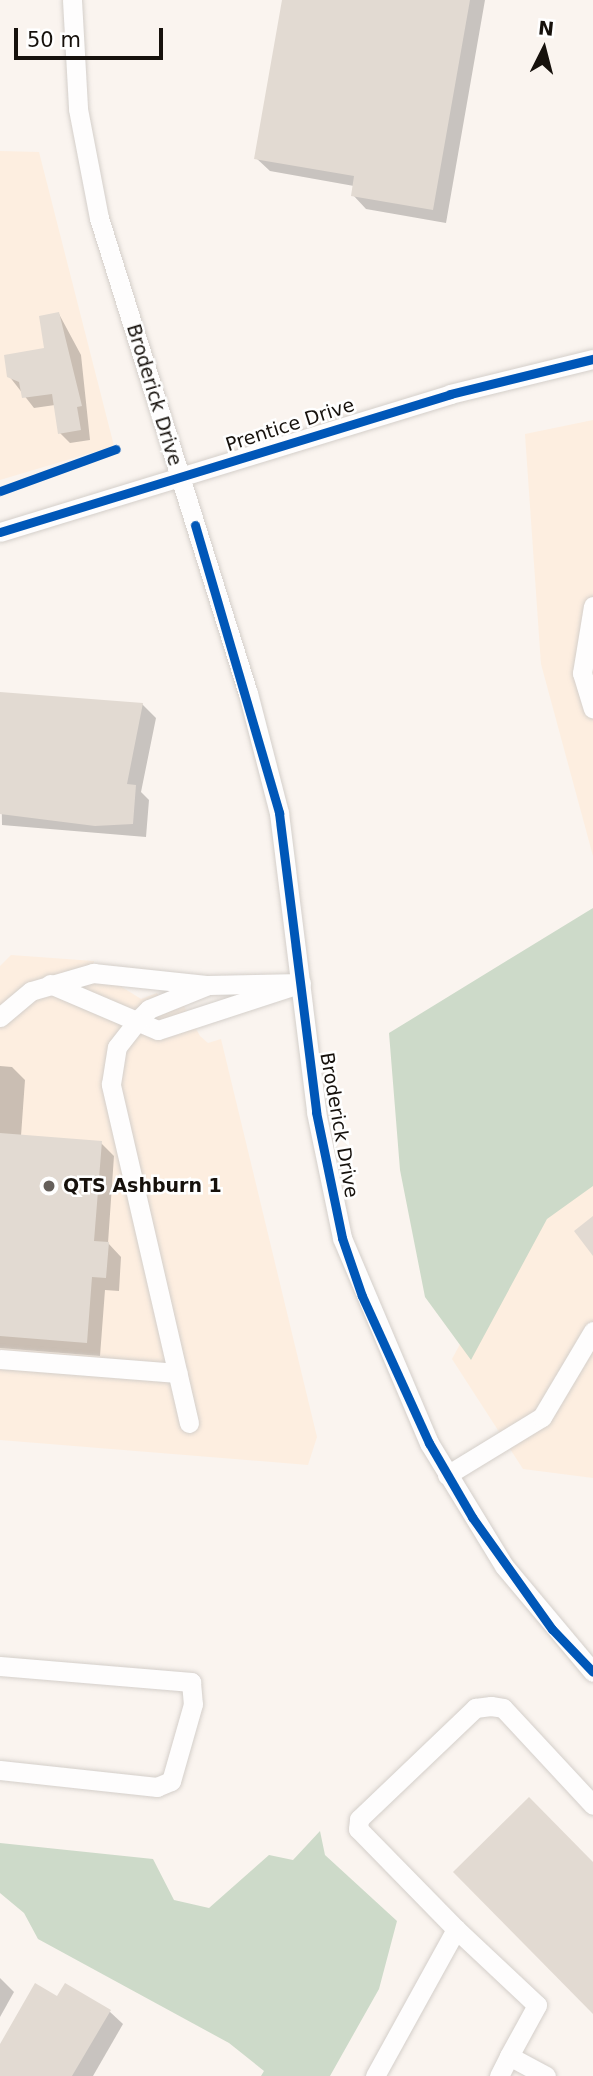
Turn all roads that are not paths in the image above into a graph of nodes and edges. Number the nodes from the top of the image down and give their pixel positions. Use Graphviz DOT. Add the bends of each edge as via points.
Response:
graph roads {
  1 [pos="72,0"];
  2 [pos="593,359"];
  3 [pos="180,479"];
  4 [pos="0,532"];
  5 [pos="593,606"];
  6 [pos="593,708"];
  7 [pos="301,983"];
  8 [pos="50,984"];
  9 [pos="208,985"];
  10 [pos="0,1017"];
  11 [pos="137,1021"];
  12 [pos="593,1332"];
  13 [pos="0,1359"];
  14 [pos="177,1373"];
  15 [pos="189,1423"];
  16 [pos="447,1475"];
  17 [pos="0,1667"];
  18 [pos="593,1671"];
  19 [pos="0,1770"];
  20 [pos="593,1805"];
  21 [pos="456,1929"];
  22 [pos="509,2056"];
  23 [pos="374,2076"];
  24 [pos="499,2076"];
  25 [pos="546,2076"];
  1 -- 3 [label="street, Broderick Drive" via="84,156"];
  2 -- 3 [label="street, Prentice Drive" via="450,394"];
  3 -- 4 [label="street, Prentice Drive"];
  3 -- 7 [label="street, Broderick Drive" via="279,813"];
  5 -- 6 [label="street" via="582,673"];
  7 -- 9 [label="street"];
  7 -- 11 [label="street" via="176,1029"];
  7 -- 16 [label="street, Broderick Drive" via="316,1112 342,1238 398,1379"];
  8 -- 9 [label="street" via="93,973"];
  8 -- 10 [label="street"];
  8 -- 11 [label="street"];
  9 -- 11 [label="street" via="149,1009"];
  11 -- 14 [label="street" via="117,1047 111,1084"];
  12 -- 16 [label="street" via="542,1417"];
  13 -- 14 [label="street"];
  14 -- 15 [label="street"];
  16 -- 18 [label="street, Broderick Drive" via="504,1566"];
  17 -- 19 [label="street" via="191,1682 193,1704 171,1782 157,1787"];
  20 -- 21 [label="street" via="503,1708 475,1708 359,1819 358,1829"];
  21 -- 22 [label="street" via="537,2005"];
  21 -- 23 [label="street"];
  22 -- 24 [label="street"];
  22 -- 25 [label="street"];
}
